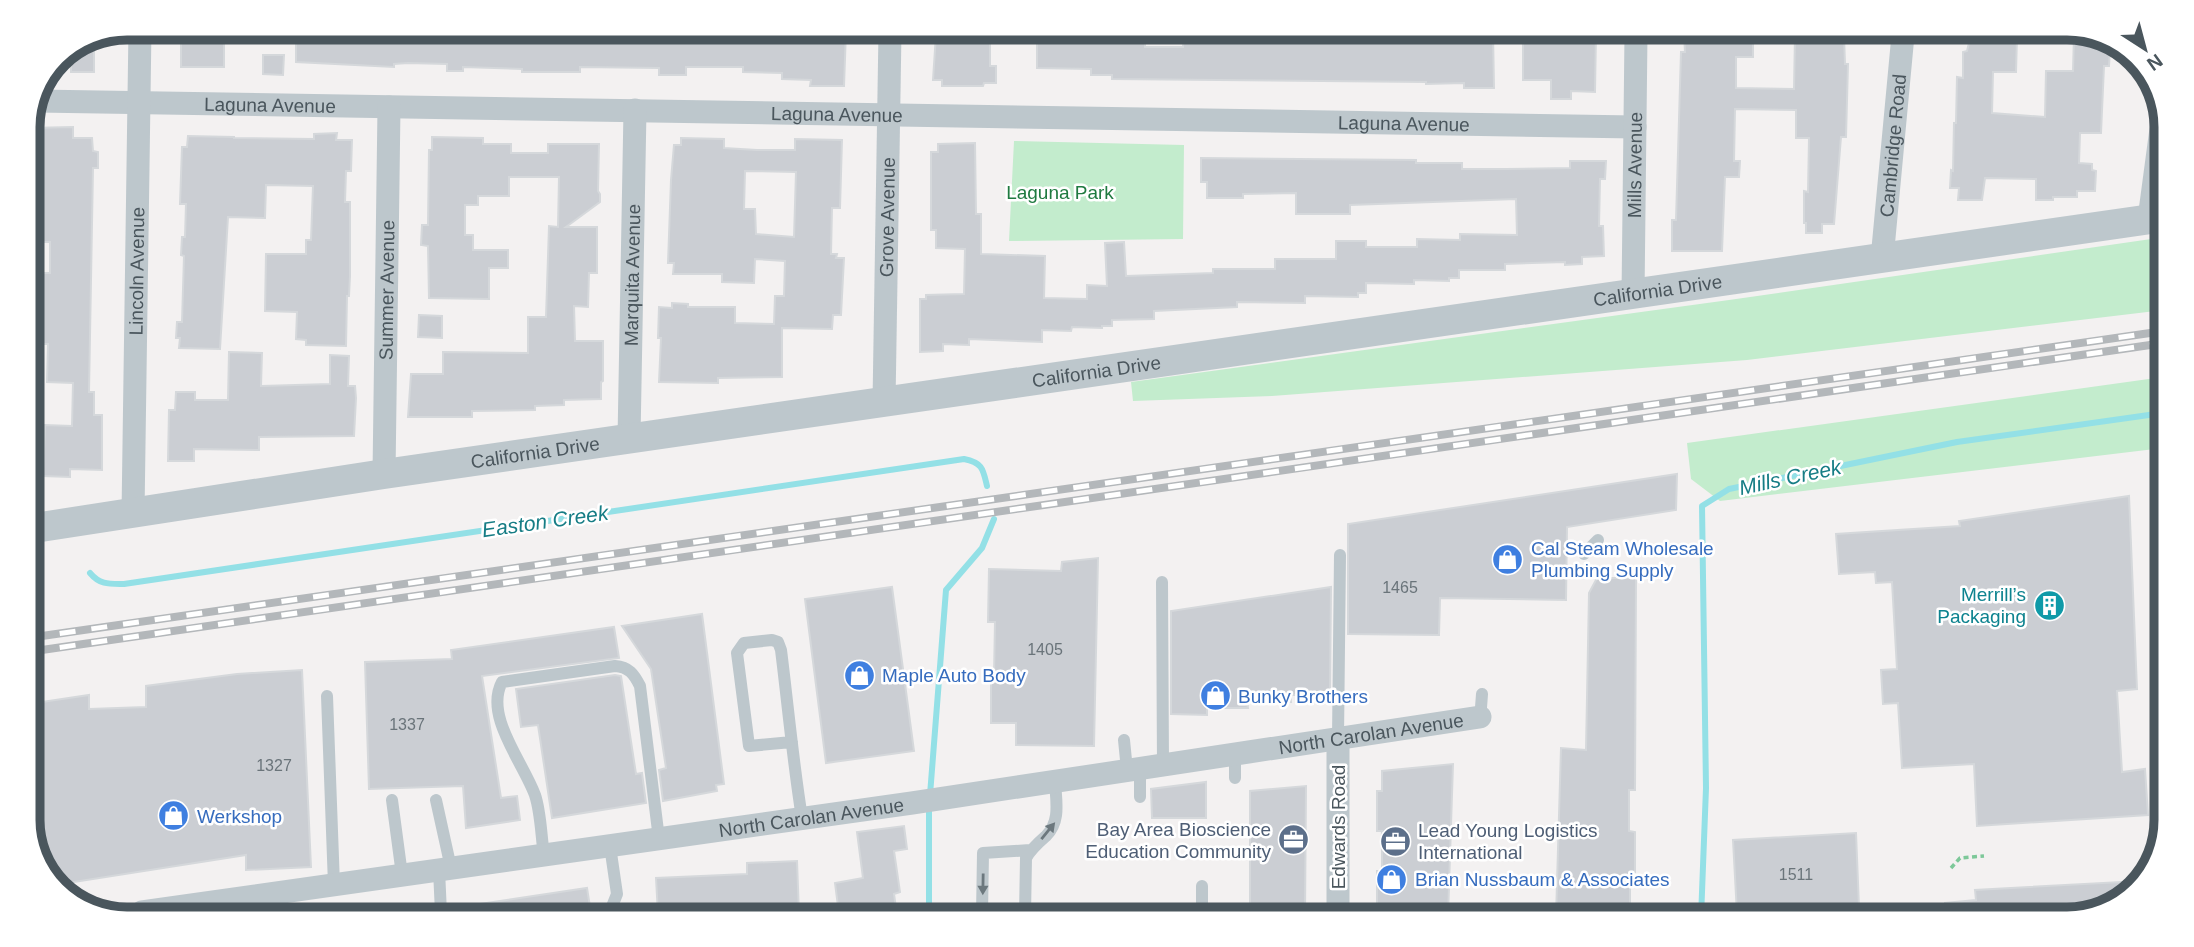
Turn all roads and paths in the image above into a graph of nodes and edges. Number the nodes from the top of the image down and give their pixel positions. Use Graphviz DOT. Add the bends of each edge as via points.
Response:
graph roads {
  1 [pos="140,40"];
  2 [pos="890,40"];
  3 [pos="1636,40"];
  4 [pos="1903,40"];
  5 [pos="44,101"];
  6 [pos="139,103"];
  7 [pos="389,107"];
  8 [pos="635,110"];
  9 [pos="889,115"];
  10 [pos="1635,127"];
  11 [pos="2154,218"];
  12 [pos="1882,258"];
  13 [pos="1633,296"];
  14 [pos="884,402"];
  15 [pos="629,439"];
  16 [pos="384,474"];
  17 [pos="133,514"];
  18 [pos="40,527"];
  19 [pos="1598,540"];
  20 [pos="1584,554"];
  21 [pos="1340,555"];
  22 [pos="1162,582"];
  23 [pos="327,696"];
  24 [pos="1480,713"];
  25 [pos="1339,738"];
  26 [pos="1124,740"];
  27 [pos="792,742"];
  28 [pos="1235,754"];
  29 [pos="1143,767"];
  30 [pos="1235,778"];
  31 [pos="1055,781"];
  32 [pos="1140,797"];
  33 [pos="392,800"];
  34 [pos="436,800"];
  35 [pos="802,818"];
  36 [pos="659,839"];
  37 [pos="610,846"];
  38 [pos="1030,850"];
  39 [pos="544,855"];
  40 [pos="1984,856"];
  41 [pos="1951,868"];
  42 [pos="445,869"];
  43 [pos="402,875"];
  44 [pos="334,885"];
  45 [pos="1202,886"];
  46 [pos="178,907"];
  47 [pos="442,907"];
  48 [pos="612,907"];
  49 [pos="982,907"];
  50 [pos="1025,907"];
  51 [pos="1202,907"];
  52 [pos="1338,907"];
  1 -- 6 [label="street, Lincoln Avenue"];
  2 -- 9 [label="street, Grove Avenue"];
  3 -- 10 [label="street, Mills Avenue"];
  4 -- 12 [label="street, Cambridge Road"];
  5 -- 6 [label="street, Laguna Avenue"];
  6 -- 7 [label="street, Laguna Avenue"];
  6 -- 17 [label="street, Lincoln Avenue"];
  7 -- 8 [label="street, Laguna Avenue"];
  7 -- 16 [label="street, Summer Avenue"];
  8 -- 9 [label="street, Laguna Avenue"];
  8 -- 15 [label="street, Marquita Avenue"];
  9 -- 10 [label="street, Laguna Avenue"];
  9 -- 14 [label="street, Grove Avenue"];
  10 -- 13 [label="street, Mills Avenue"];
  11 -- 12 [label="street, California Drive"];
  12 -- 13 [label="street, California Drive"];
  13 -- 14 [label="street, California Drive"];
  14 -- 15 [label="street, California Drive"];
  15 -- 16 [label="street, California Drive"];
  16 -- 17 [label="street, California Drive"];
  17 -- 18 [label="street, California Drive"];
  19 -- 20 [label="lane"];
  21 -- 25 [label="lane"];
  22 -- 29 [label="lane"];
  23 -- 44 [label="lane"];
  24 -- 25 [label="street, North Carolan Avenue"];
  25 -- 28 [label="street, North Carolan Avenue"];
  25 -- 52 [label="street, Edwards Road"];
  26 -- 29 [label="lane"];
  27 -- 27 [label="lane" via="778,642 744,643 737,653 749,746"];
  27 -- 35 [label="lane"];
  28 -- 29 [label="street, North Carolan Avenue"];
  28 -- 30 [label="lane"];
  29 -- 31 [label="street, North Carolan Avenue"];
  29 -- 32 [label="lane"];
  31 -- 35 [label="street, North Carolan Avenue"];
  38 -- 31 [label="lane, one-way" via="1057,821"];
  33 -- 43 [label="lane"];
  34 -- 42 [label="lane"];
  35 -- 36 [label="street, North Carolan Avenue"];
  36 -- 37 [label="street, North Carolan Avenue"];
  36 -- 39 [label="lane" via="640,686 634,674 615,667 502,682 497,692 502,727 536,797"];
  37 -- 39 [label="street, North Carolan Avenue"];
  37 -- 48 [label="lane" via="617,894"];
  38 -- 49 [label="lane, one-way" via="983,853"];
  38 -- 50 [label="lane"];
  39 -- 42 [label="street, North Carolan Avenue"];
  40 -- 41 [label="path" via="1960,858"];
  42 -- 43 [label="street, North Carolan Avenue"];
  42 -- 47 [label="lane"];
  43 -- 44 [label="street, North Carolan Avenue"];
  44 -- 46 [label="street, North Carolan Avenue"];
  45 -- 51 [label="lane"];
}
